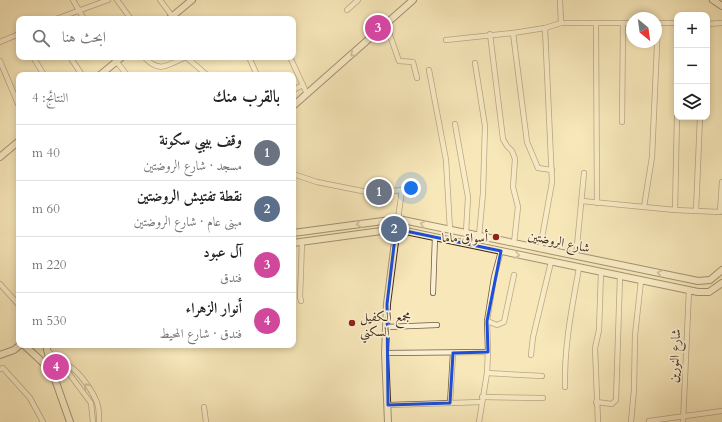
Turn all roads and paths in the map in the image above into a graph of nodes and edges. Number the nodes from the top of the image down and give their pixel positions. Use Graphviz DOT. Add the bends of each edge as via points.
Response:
graph roads {
  1 [pos="73,0"];
  2 [pos="108,0"];
  3 [pos="117,0"];
  4 [pos="160,0"];
  5 [pos="192,0"];
  6 [pos="358,0"];
  7 [pos="413,0"];
  8 [pos="560,0"];
  9 [pos="712,0"];
  10 [pos="722,6"];
  11 [pos="78,10"];
  12 [pos="347,10"];
  13 [pos="63,16"];
  14 [pos="82,16"];
  15 [pos="129,16"];
  16 [pos="170,16"];
  17 [pos="173,16"];
  18 [pos="561,23"];
  19 [pos="596,23"];
  20 [pos="623,23"];
  21 [pos="662,23"];
  22 [pos="674,23"];
  23 [pos="386,24"];
  24 [pos="710,24"];
  25 [pos="722,24"];
  26 [pos="545,28"];
  27 [pos="513,33"];
  28 [pos="490,34"];
  29 [pos="16,35"];
  30 [pos="446,40"];
  31 [pos="0,42"];
  32 [pos="656,48"];
  33 [pos="35,60"];
  34 [pos="72,60"];
  35 [pos="113,60"];
  36 [pos="115,60"];
  37 [pos="147,60"];
  38 [pos="179,60"];
  39 [pos="190,60"];
  40 [pos="250,60"];
  41 [pos="291,60"];
  42 [pos="0,61"];
  43 [pos="475,63"];
  44 [pos="429,70"];
  45 [pos="42,72"];
  46 [pos="80,72"];
  47 [pos="103,72"];
  48 [pos="124,72"];
  49 [pos="204,72"];
  50 [pos="256,72"];
  51 [pos="417,78"];
  52 [pos="303,85"];
  53 [pos="296,88"];
  54 [pos="308,94"];
  55 [pos="16,99"];
  56 [pos="296,104"];
  57 [pos="677,120"];
  58 [pos="700,120"];
  59 [pos="622,122"];
  60 [pos="455,124"];
  61 [pos="16,144"];
  62 [pos="0,157"];
  63 [pos="552,170"];
  64 [pos="584,174"];
  65 [pos="296,175"];
  66 [pos="722,182"];
  67 [pos="582,201"];
  68 [pos="598,203"];
  69 [pos="644,207"];
  70 [pos="675,210"];
  71 [pos="696,211"];
  72 [pos="398,219"];
  73 [pos="396,229"];
  74 [pos="450,230"];
  75 [pos="296,233"];
  76 [pos="466,233"];
  77 [pos="479,236"];
  78 [pos="435,237"];
  79 [pos="302,242"];
  80 [pos="296,243"];
  81 [pos="514,243"];
  82 [pos="540,249"];
  83 [pos="501,251"];
  84 [pos="576,256"];
  85 [pos="551,262"];
  86 [pos="579,268"];
  87 [pos="722,270"];
  88 [pos="601,272"];
  89 [pos="514,275"];
  90 [pos="620,276"];
  91 [pos="641,281"];
  92 [pos="0,284"];
  93 [pos="722,284"];
  94 [pos="688,290"];
  95 [pos="433,293"];
  96 [pos="301,301"];
  97 [pos="16,302"];
  98 [pos="487,321"];
  99 [pos="437,325"];
  100 [pos="386,327"];
  101 [pos="16,348"];
  102 [pos="27,348"];
  103 [pos="47,348"];
  104 [pos="488,352"];
  105 [pos="385,353"];
  106 [pos="453,353"];
  107 [pos="0,355"];
  108 [pos="531,355"];
  109 [pos="62,364"];
  110 [pos="0,370"];
  111 [pos="52,371"];
  112 [pos="487,373"];
  113 [pos="542,376"];
  114 [pos="565,387"];
  115 [pos="543,398"];
  116 [pos="482,400"];
  117 [pos="596,402"];
  118 [pos="450,403"];
  119 [pos="388,405"];
  120 [pos="204,407"];
  121 [pos="722,411"];
  122 [pos="683,419"];
  123 [pos="649,421"];
  124 [pos="43,422"];
  125 [pos="70,422"];
  126 [pos="93,422"];
  127 [pos="99,422"];
  128 [pos="206,422"];
  129 [pos="388,422"];
  130 [pos="479,422"];
  131 [pos="598,422"];
  132 [pos="631,422"];
  1 -- 11 [label="street"];
  2 -- 11 [label="street"];
  3 -- 15 [label="street"];
  4 -- 16 [label="street"];
  5 -- 17 [label="main road"];
  6 -- 12 [label="street"];
  7 -- 23 [label="main road"];
  8 -- 18 [label="street"];
  9 -- 10 [label="main road"];
  11 -- 13 [label="street"];
  11 -- 14 [label="street"];
  18 -- 19 [label="street"];
  18 -- 26 [label="street"];
  19 -- 20 [label="street"];
  19 -- 68 [label="street"];
  20 -- 59 [label="street"];
  21 -- 22 [label="street"];
  23 -- 51 [label="street" via="399,61 413,62"];
  23 -- 54 [label="main road, one-way"];
  24 -- 25 [label="street"];
  26 -- 27 [label="street"];
  26 -- 63 [label="street"];
  27 -- 28 [label="street"];
  27 -- 63 [label="street" via="527,142 538,168"];
  28 -- 30 [label="street"];
  28 -- 81 [label="street" via="503,139 515,159 513,187 518,207"];
  29 -- 31 [label="street"];
  32 -- 69 [label="street" via="652,157"];
  33 -- 45 [label="street"];
  34 -- 46 [label="street"];
  35 -- 47 [label="main road"];
  36 -- 48 [label="street"];
  37 -- 38 [label="street" via="159,68"];
  39 -- 49 [label="street"];
  40 -- 50 [label="street"];
  41 -- 52 [label="street"];
  42 -- 55 [label="street"];
  43 -- 77 [label="street" via="485,126"];
  44 -- 74 [label="street" via="446,160"];
  52 -- 53 [label="street"];
  52 -- 54 [label="street"];
  54 -- 56 [label="main road"];
  57 -- 70 [label="street"];
  58 -- 71 [label="street"];
  60 -- 76 [label="street" via="468,197"];
  61 -- 62 [label="main road"];
  63 -- 82 [label="street"];
  64 -- 67 [label="street"];
  65 -- 72 [label="street" via="372,193 402,190"];
  66 -- 71 [label="street" via="720,212"];
  67 -- 68 [label="street"];
  67 -- 84 [label="street"];
  68 -- 69 [label="street"];
  69 -- 70 [label="street"];
  70 -- 71 [label="street"];
  72 -- 73 [label="main road"];
  74 -- 72 [label="main road, شارع الروضتين, one-way"];
  72 -- 75 [label="main road, شارع الروضتين, one-way"];
  73 -- 78 [label="main road, شارع الروضتين"];
  73 -- 79 [label="main road, شارع الروضتين"];
  73 -- 100 [label="main road"];
  74 -- 76 [label="main road, شارع الروضتين"];
  76 -- 77 [label="main road, شارع الروضتين"];
  77 -- 81 [label="main road, شارع الروضتين"];
  78 -- 83 [label="main road, شارع الروضتين"];
  78 -- 95 [label="street"];
  79 -- 80 [label="main road, شارع الروضتين"];
  79 -- 96 [label="street"];
  81 -- 82 [label="main road, شارع الروضتين"];
  82 -- 84 [label="main road, شارع الروضتين"];
  83 -- 85 [label="main road, شارع الروضتين, one-way"];
  83 -- 98 [label="street"];
  87 -- 84 [label="main road, شارع الروضتين, one-way" via="710,280 702,282"];
  85 -- 86 [label="main road, شارع الروضتين"];
  85 -- 108 [label="street"];
  86 -- 88 [label="main road, شارع الروضتين"];
  86 -- 114 [label="street" via="569,323"];
  88 -- 90 [label="main road, شارع الروضتين"];
  88 -- 117 [label="street" via="599,330 595,348"];
  89 -- 98 [label="street" via="504,322 497,325"];
  90 -- 91 [label="main road, شارع الروضتين"];
  90 -- 117 [label="street" via="616,400 612,404"];
  91 -- 94 [label="main road, شارع الروضتين"];
  91 -- 132 [label="street" via="635,335"];
  92 -- 97 [label="street"];
  93 -- 94 [label="main road, شارع الروضتين" via="709,292"];
  94 -- 122 [label="street, شارع النورين"];
  98 -- 104 [label="street"];
  99 -- 100 [label="street"];
  100 -- 105 [label="main road"];
  101 -- 107 [label="main road"];
  102 -- 111 [label="main road"];
  103 -- 109 [label="street"];
  103 -- 111 [label="main road"];
  104 -- 106 [label="street"];
  104 -- 112 [label="street"];
  105 -- 106 [label="street"];
  105 -- 119 [label="main road"];
  106 -- 118 [label="street"];
  109 -- 126 [label="street" via="91,403"];
  127 -- 109 [label="street, one-way" via="95,399 76,369 67,363"];
  110 -- 124 [label="street" via="3,368 30,398"];
  111 -- 125 [label="main road"];
  112 -- 113 [label="street"];
  112 -- 116 [label="street"];
  115 -- 116 [label="street"];
  116 -- 118 [label="street"];
  116 -- 130 [label="street"];
  117 -- 131 [label="street"];
  118 -- 119 [label="street"];
  119 -- 129 [label="main road"];
  120 -- 128 [label="street"];
  121 -- 122 [label="street"];
  122 -- 123 [label="street"];
}
